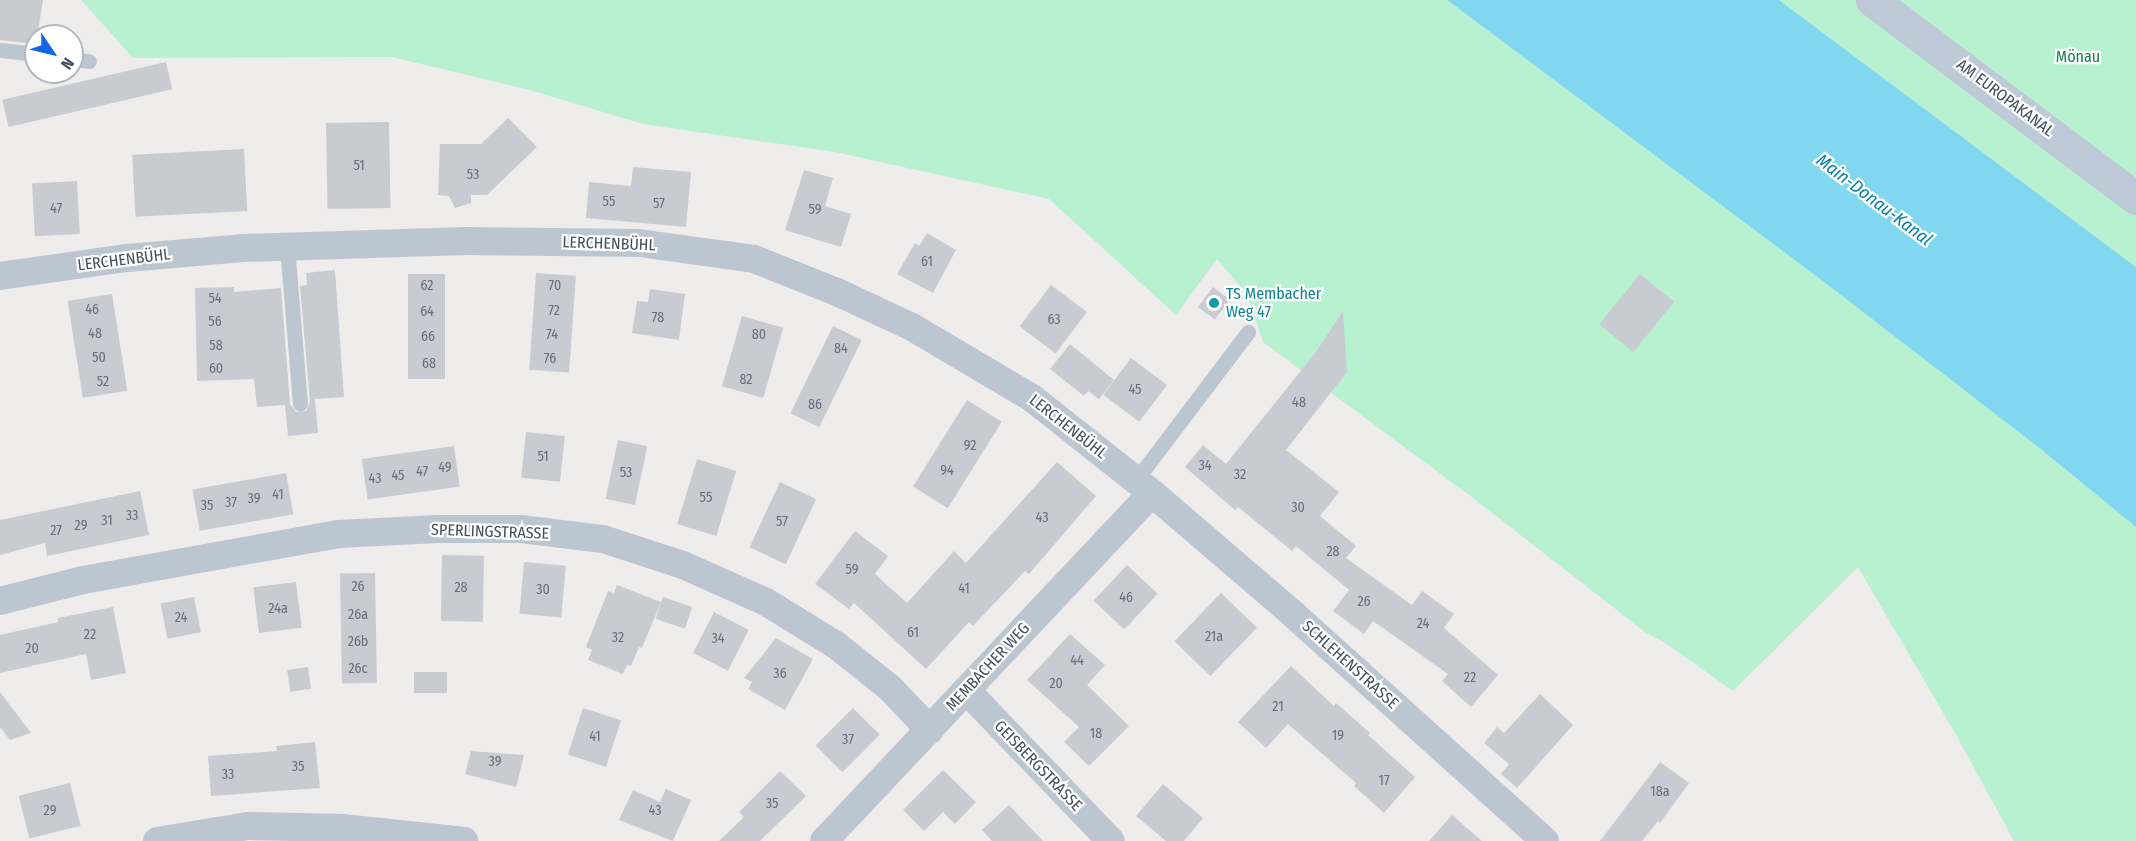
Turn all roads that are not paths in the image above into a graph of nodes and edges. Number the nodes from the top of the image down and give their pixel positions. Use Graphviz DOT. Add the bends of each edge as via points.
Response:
graph roads {
  1 [pos="1872,0"];
  2 [pos="0,50"];
  3 [pos="24,53"];
  4 [pos="84,60"];
  5 [pos="89,61"];
  6 [pos="2136,198"];
  7 [pos="287,246"];
  8 [pos="0,276"];
  9 [pos="1248,332"];
  10 [pos="300,403"];
  11 [pos="1144,486"];
  12 [pos="0,601"];
  13 [pos="966,690"];
  14 [pos="930,729"];
  15 [pos="157,841"];
  16 [pos="464,841"];
  17 [pos="824,841"];
  18 [pos="1111,841"];
  19 [pos="1545,841"];
  1 -- 6 [label="main road, AM EUROPAKANAL"];
  2 -- 3 [label="lane"];
  4 -- 5 [label="lane"];
  7 -- 8 [label="street, LERCHENBÜHL" via="128,258"];
  7 -- 10 [label="lane"];
  7 -- 11 [label="street, LERCHENBÜHL" via="466,241 639,243 754,259 912,327 1032,398"];
  9 -- 11 [label="lane"];
  11 -- 13 [label="street, MEMBACHER WEG"];
  11 -- 19 [label="street, SCHLEHENSTRASSE"];
  12 -- 14 [label="street, SPERLINGSTRASSE" via="83,580 338,534 521,530 603,539 683,565 766,602 837,645 890,688"];
  13 -- 14 [label="street, MEMBACHER WEG"];
  13 -- 18 [label="street, GEISBERGSTRASSE"];
  14 -- 17 [label="street, MEMBACHER WEG"];
  15 -- 16 [label="street" via="248,826 343,828"];
}
